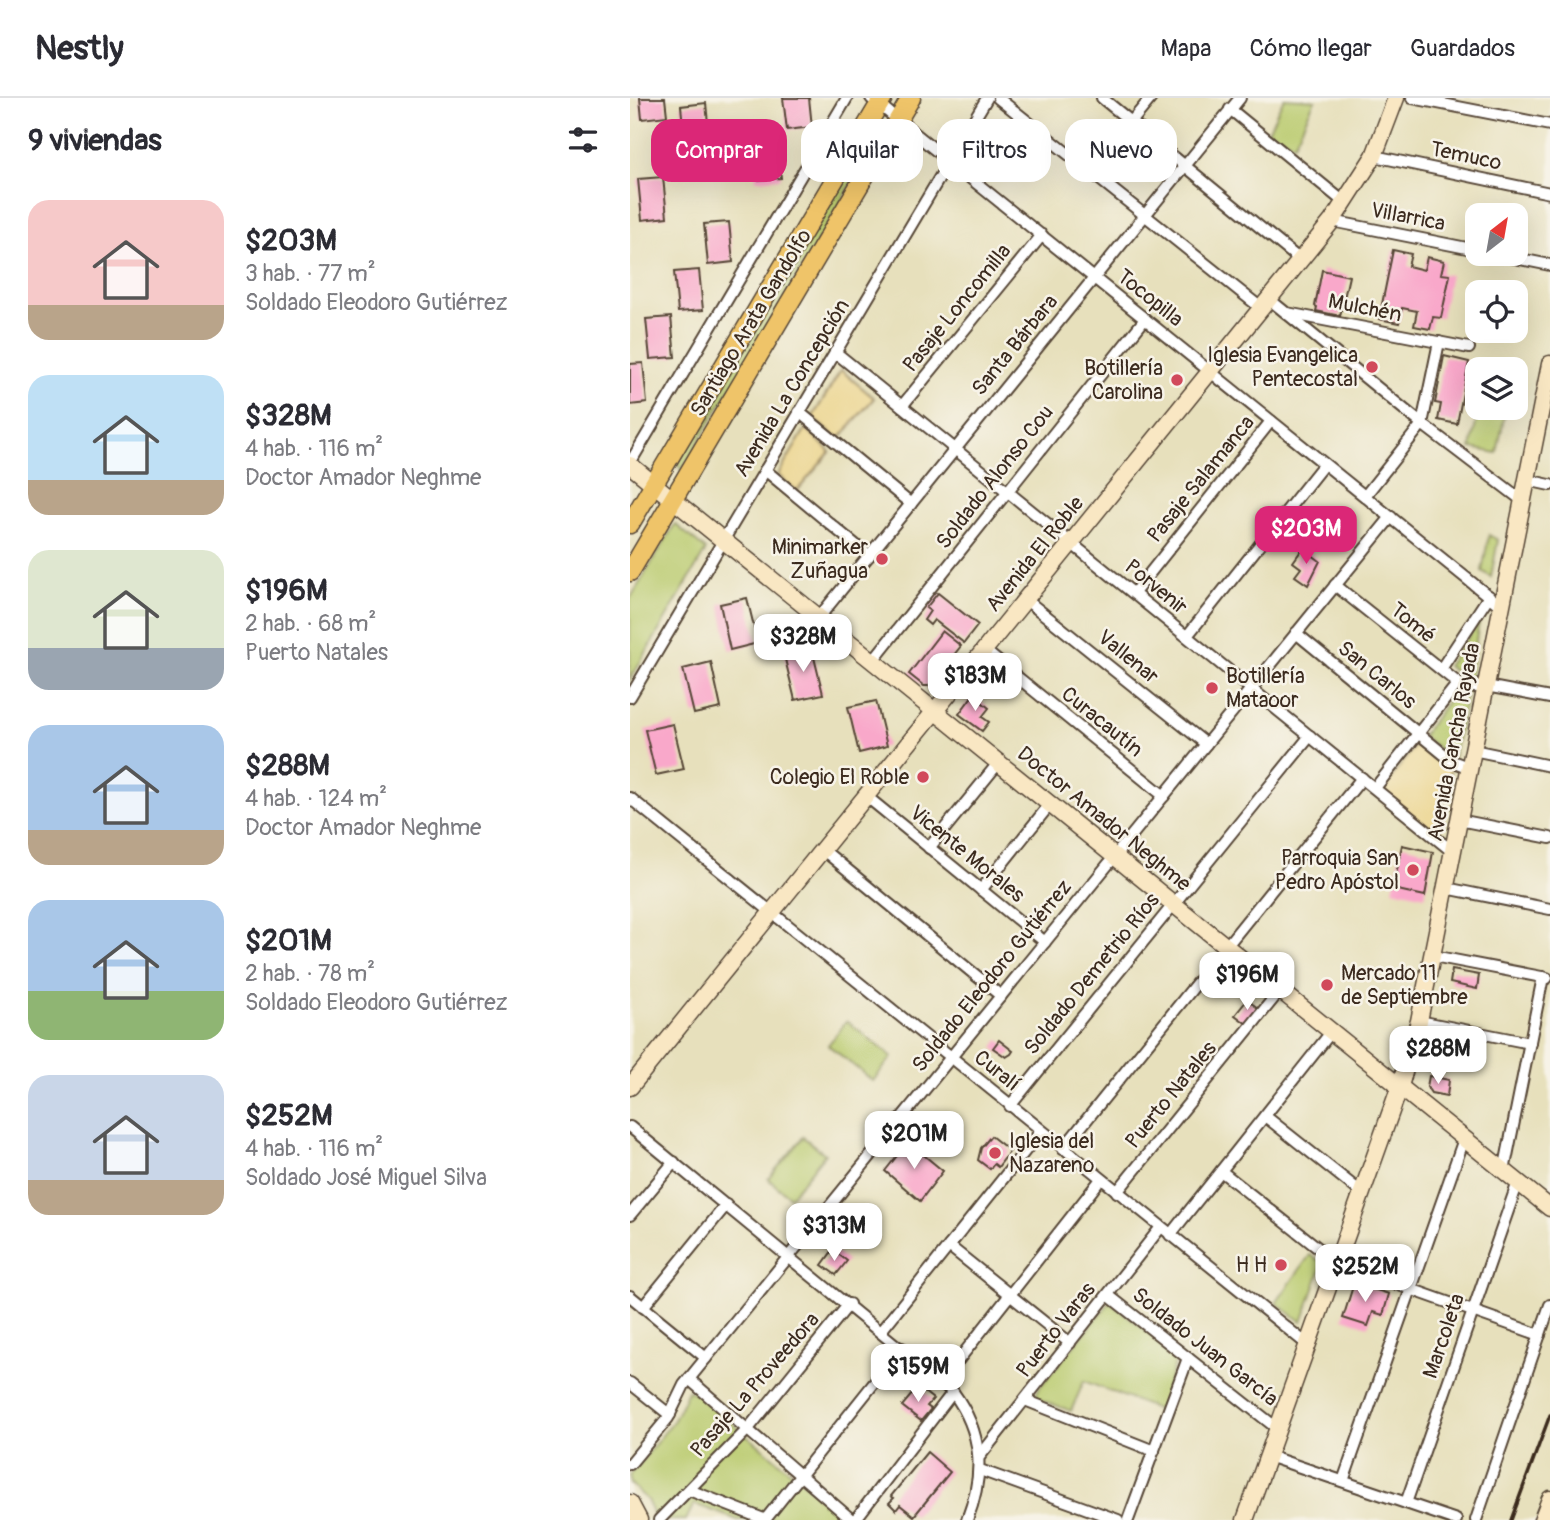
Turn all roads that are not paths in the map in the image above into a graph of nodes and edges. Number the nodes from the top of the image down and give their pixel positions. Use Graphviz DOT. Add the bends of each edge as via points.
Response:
graph roads {
  1 [pos="847,98"];
  2 [pos="911,98"];
  3 [pos="987,98"];
  4 [pos="998,98"];
  5 [pos="1102,98"];
  6 [pos="1151,98"];
  7 [pos="1240,98"];
  8 [pos="1396,98"];
  9 [pos="1412,98"];
  10 [pos="878,100"];
  11 [pos="1230,109"];
  12 [pos="898,119"];
  13 [pos="974,119"];
  14 [pos="1129,119"];
  15 [pos="1134,119"];
  16 [pos="1550,125"];
  17 [pos="923,140"];
  18 [pos="937,151"];
  19 [pos="1374,156"];
  20 [pos="1177,158"];
  21 [pos="1185,164"];
  22 [pos="937,181"];
  23 [pos="861,182"];
  24 [pos="975,182"];
  25 [pos="1550,193"];
  26 [pos="1345,203"];
  27 [pos="1145,215"];
  28 [pos="1332,221"];
  29 [pos="1042,235"];
  30 [pos="1465,248"];
  31 [pos="1300,260"];
  32 [pos="1528,261"];
  33 [pos="1550,265"];
  34 [pos="1094,278"];
  35 [pos="1265,303"];
  36 [pos="1284,313"];
  37 [pos="1145,319"];
  38 [pos="1438,342"];
  39 [pos="1469,348"];
  40 [pos="835,352"];
  41 [pos="1550,364"];
  42 [pos="1210,371"];
  43 [pos="902,406"];
  44 [pos="799,412"];
  45 [pos="1545,414"];
  46 [pos="1272,421"];
  47 [pos="1422,424"];
  48 [pos="956,449"];
  49 [pos="630,464"];
  50 [pos="1324,464"];
  51 [pos="765,470"];
  52 [pos="1527,480"];
  53 [pos="654,484"];
  54 [pos="1550,485"];
  55 [pos="1008,492"];
  56 [pos="1365,496"];
  57 [pos="673,499"];
  58 [pos="1523,501"];
  59 [pos="911,504"];
  60 [pos="1391,517"];
  61 [pos="630,524"];
  62 [pos="724,538"];
  63 [pos="1071,542"];
  64 [pos="869,556"];
  65 [pos="630,572"];
  66 [pos="1335,585"];
  67 [pos="1134,593"];
  68 [pos="1489,596"];
  69 [pos="1026,599"];
  70 [pos="1502,607"];
  71 [pos="821,616"];
  72 [pos="1296,634"];
  73 [pos="1187,636"];
  74 [pos="984,650"];
  75 [pos="874,659"];
  76 [pos="1441,669"];
  77 [pos="1458,683"];
  78 [pos="1486,685"];
  79 [pos="1251,688"];
  80 [pos="630,697"];
  81 [pos="1550,698"];
  82 [pos="936,709"];
  83 [pos="1418,733"];
  84 [pos="1310,736"];
  85 [pos="1206,744"];
  86 [pos="1473,750"];
  87 [pos="1000,761"];
  88 [pos="1550,765"];
  89 [pos="1470,768"];
  90 [pos="1362,778"];
  91 [pos="1375,788"];
  92 [pos="866,796"];
  93 [pos="1164,796"];
  94 [pos="630,799"];
  95 [pos="1051,803"];
  96 [pos="1459,820"];
  97 [pos="1550,838"];
  98 [pos="929,848"];
  99 [pos="822,849"];
  100 [pos="1453,852"];
  101 [pos="1115,855"];
  102 [pos="1446,888"];
  103 [pos="981,890"];
  104 [pos="1175,903"];
  105 [pos="1550,909"];
  106 [pos="770,914"];
  107 [pos="1045,942"];
  108 [pos="1227,946"];
  109 [pos="1433,956"];
  110 [pos="1547,978"];
  111 [pos="1281,989"];
  112 [pos="1001,996"];
  113 [pos="1419,1021"];
  114 [pos="1332,1031"];
  115 [pos="1530,1043"];
  116 [pos="950,1058"];
  117 [pos="1400,1086"];
  118 [pos="630,1087"];
  119 [pos="1010,1106"];
  120 [pos="1265,1116"];
  121 [pos="630,1127"];
  122 [pos="1041,1131"];
  123 [pos="1464,1139"];
  124 [pos="1063,1149"];
  125 [pos="674,1162"];
  126 [pos="1221,1171"];
  127 [pos="1504,1171"];
  128 [pos="1101,1179"];
  129 [pos="1518,1182"];
  130 [pos="1117,1192"];
  131 [pos="1362,1193"];
  132 [pos="726,1205"];
  133 [pos="1550,1208"];
  134 [pos="630,1215"];
  135 [pos="1166,1231"];
  136 [pos="949,1246"];
  137 [pos="789,1256"];
  138 [pos="1337,1263"];
  139 [pos="1410,1289"];
  140 [pos="1010,1295"];
  141 [pos="1108,1295"];
  142 [pos="630,1296"];
  143 [pos="849,1304"];
  144 [pos="1550,1305"];
  145 [pos="643,1307"];
  146 [pos="1473,1311"];
  147 [pos="881,1331"];
  148 [pos="1540,1335"];
  149 [pos="1070,1343"];
  150 [pos="1308,1345"];
  151 [pos="902,1348"];
  152 [pos="706,1358"];
  153 [pos="1188,1358"];
  154 [pos="689,1379"];
  155 [pos="942,1381"];
  156 [pos="630,1383"];
  157 [pos="953,1392"];
  158 [pos="1025,1400"];
  159 [pos="670,1415"];
  160 [pos="748,1429"];
  161 [pos="1278,1429"];
  162 [pos="1154,1451"];
  163 [pos="980,1456"];
  164 [pos="1268,1456"];
  165 [pos="630,1464"];
  166 [pos="980,1470"];
  167 [pos="801,1475"];
  168 [pos="1343,1481"];
  169 [pos="689,1490"];
  170 [pos="1550,1499"];
  171 [pos="630,1503"];
  172 [pos="1406,1503"];
  173 [pos="1248,1519"];
  174 [pos="639,1520"];
  175 [pos="659,1520"];
  176 [pos="765,1520"];
  177 [pos="854,1520"];
  178 [pos="967,1520"];
  179 [pos="1118,1520"];
  180 [pos="1128,1520"];
  181 [pos="1456,1520"];
  182 [pos="1476,1520"];
  183 [pos="1542,1520"];
  1 -- 49 [label="street, Santiago Arata Gandolfo"];
  2 -- 12 [label="main road, Santiago Arata Gandolfo"];
  3 -- 13 [label="street, Avenida La Concepción"];
  4 -- 27 [label="street"];
  5 -- 14 [label="street"];
  6 -- 15 [label="street"];
  7 -- 11 [label="street, Santa Bárbara"];
  8 -- 19 [label="street, Avenida El Roble"];
  9 -- 16 [label="street"];
  10 -- 12 [label="street, Tocopilla"];
  10 -- 53 [label="main road, Santiago Arata Gandolfo"];
  11 -- 21 [label="street, Santa Bárbara"];
  11 -- 26 [label="street, Villarrica"];
  17 -- 18 [label="street, Tocopilla"];
  19 -- 25 [label="street, Temuco"];
  19 -- 26 [label="street, Avenida El Roble"];
  20 -- 21 [label="street"];
  21 -- 27 [label="street, Santa Bárbara"];
  21 -- 31 [label="street"];
  22 -- 40 [label="street, Avenida La Concepción"];
  23 -- 57 [label="main road, Santiago Arata Gandolfo"];
  24 -- 29 [label="street, Tocopilla"];
  26 -- 28 [label="street, Avenida El Roble"];
  27 -- 34 [label="street, Santa Bárbara"];
  27 -- 35 [label="street"];
  28 -- 30 [label="street, Villarrica"];
  28 -- 31 [label="street, Avenida El Roble"];
  29 -- 34 [label="street, Tocopilla"];
  29 -- 43 [label="street, Pasaje Loncomilla"];
  31 -- 35 [label="street, Avenida El Roble"];
  32 -- 33 [label="street"];
  34 -- 37 [label="street, Tocopilla"];
  34 -- 48 [label="street, Santa Bárbara"];
  35 -- 36 [label="street"];
  35 -- 42 [label="street, Avenida El Roble"];
  36 -- 38 [label="street, Mulchén"];
  36 -- 47 [label="street"];
  37 -- 42 [label="street, Tocopilla"];
  37 -- 55 [label="street, Soldado Alonso Cou"];
  38 -- 39 [label="street, Mulchén"];
  38 -- 47 [label="street"];
  40 -- 43 [label="street, Porvenir"];
  40 -- 44 [label="street, Avenida La Concepción"];
  41 -- 45 [label="street, Avenida Cancha Rayada"];
  42 -- 46 [label="street, Tocopilla"];
  42 -- 63 [label="street, Avenida El Roble"];
  43 -- 48 [label="street, Porvenir"];
  44 -- 51 [label="street, Avenida La Concepción"];
  44 -- 59 [label="street"];
  45 -- 52 [label="street, Avenida Cancha Rayada"];
  46 -- 50 [label="street, Tocopilla"];
  46 -- 67 [label="street, Pasaje Salamanca"];
  47 -- 56 [label="street"];
  47 -- 58 [label="street"];
  48 -- 55 [label="street, Porvenir"];
  48 -- 59 [label="street, Santa Bárbara"];
  49 -- 53 [label="street, Doctor Amador Neghme"];
  50 -- 56 [label="street, Tocopilla"];
  50 -- 73 [label="street"];
  51 -- 62 [label="street, Avenida La Concepción"];
  51 -- 64 [label="street"];
  52 -- 54 [label="street"];
  52 -- 58 [label="street, Avenida Cancha Rayada"];
  53 -- 57 [label="street, Doctor Amador Neghme"];
  53 -- 61 [label="main road, Santiago Arata Gandolfo"];
  55 -- 63 [label="street, Porvenir"];
  55 -- 75 [label="street, Soldado Alonso Cou"];
  56 -- 60 [label="street, Tocopilla"];
  57 -- 62 [label="street, Doctor Amador Neghme"];
  57 -- 65 [label="main road, Santiago Arata Gandolfo"];
  58 -- 70 [label="street, Avenida Cancha Rayada"];
  59 -- 64 [label="street, Santa Bárbara"];
  60 -- 66 [label="street, Soldado Eleodoro Gutiérrez"];
  60 -- 68 [label="street, Tocopilla"];
  62 -- 71 [label="street, Doctor Amador Neghme"];
  62 -- 80 [label="street, Avenida La Concepción"];
  63 -- 67 [label="street, Porvenir"];
  63 -- 69 [label="street, Avenida El Roble"];
  64 -- 71 [label="street, Santa Bárbara"];
  66 -- 72 [label="street, Soldado Eleodoro Gutiérrez"];
  66 -- 76 [label="street, Tomé"];
  67 -- 73 [label="street, Porvenir"];
  68 -- 70 [label="street, Tocopilla"];
  68 -- 76 [label="street"];
  69 -- 74 [label="street, Avenida El Roble"];
  69 -- 85 [label="street, Vallenar"];
  70 -- 78 [label="street, Avenida Cancha Rayada"];
  71 -- 75 [label="street, Doctor Amador Neghme"];
  72 -- 79 [label="street, Soldado Eleodoro Gutiérrez"];
  72 -- 83 [label="street, San Carlos"];
  73 -- 79 [label="street, Porvenir"];
  74 -- 82 [label="street, Avenida El Roble"];
  74 -- 93 [label="street, Curacautín"];
  75 -- 82 [label="street, Doctor Amador Neghme"];
  76 -- 77 [label="street, Tomé"];
  77 -- 78 [label="street" via="1464,688"];
  77 -- 83 [label="street"];
  78 -- 81 [label="street"];
  78 -- 86 [label="street, Avenida Cancha Rayada"];
  79 -- 84 [label="street, Porvenir"];
  79 -- 85 [label="street, Soldado Eleodoro Gutiérrez"];
  82 -- 87 [label="street, Doctor Amador Neghme"];
  82 -- 92 [label="street, Avenida El Roble"];
  83 -- 89 [label="street, San Carlos" via="1452,761"];
  83 -- 91 [label="street"];
  84 -- 90 [label="street, Porvenir"];
  84 -- 104 [label="street, Soldado Demetrio Ríos"];
  85 -- 93 [label="street, Soldado Eleodoro Gutiérrez"];
  86 -- 88 [label="street"];
  86 -- 89 [label="street, Avenida Cancha Rayada"];
  87 -- 95 [label="street, Doctor Amador Neghme"];
  87 -- 98 [label="street"];
  89 -- 96 [label="street, Avenida Cancha Rayada"];
  90 -- 91 [label="street, Porvenir"];
  90 -- 108 [label="street"];
  91 -- 100 [label="street, Porvenir"];
  92 -- 98 [label="street, Vicente Morales"];
  92 -- 99 [label="street, Avenida El Roble"];
  93 -- 101 [label="street, Soldado Eleodoro Gutiérrez"];
  94 -- 106 [label="street, Curalí"];
  95 -- 101 [label="street, Doctor Amador Neghme"];
  95 -- 103 [label="street"];
  96 -- 97 [label="street"];
  96 -- 100 [label="street, Avenida Cancha Rayada"];
  98 -- 103 [label="street, Vicente Morales"];
  99 -- 106 [label="street, Avenida El Roble"];
  99 -- 112 [label="street"];
  100 -- 102 [label="street, Avenida Cancha Rayada"];
  101 -- 104 [label="street, Doctor Amador Neghme"];
  101 -- 107 [label="street, Soldado Eleodoro Gutiérrez"];
  102 -- 105 [label="street"];
  102 -- 109 [label="street, Avenida Cancha Rayada"];
  103 -- 107 [label="street, Vicente Morales"];
  104 -- 108 [label="street, Doctor Amador Neghme"];
  104 -- 119 [label="street, Soldado Demetrio Ríos"];
  106 -- 116 [label="street, Curalí"];
  106 -- 118 [label="street, Avenida El Roble"];
  107 -- 112 [label="street, Soldado Eleodoro Gutiérrez"];
  108 -- 111 [label="street, Doctor Amador Neghme"];
  108 -- 124 [label="street"];
  109 -- 110 [label="street"];
  109 -- 113 [label="street, Avenida Cancha Rayada"];
  110 -- 115 [label="street"];
  111 -- 114 [label="street, Doctor Amador Neghme"];
  111 -- 130 [label="street, Puerto Natales"];
  112 -- 116 [label="street, Soldado Eleodoro Gutiérrez"];
  113 -- 115 [label="street"];
  113 -- 117 [label="street, Avenida Cancha Rayada"];
  114 -- 117 [label="street, Doctor Amador Neghme"];
  114 -- 120 [label="street, Puerto Varas"];
  115 -- 127 [label="street"];
  116 -- 119 [label="street, Curalí"];
  116 -- 137 [label="street, Soldado Eleodoro Gutiérrez"];
  117 -- 123 [label="street, Doctor Amador Neghme"];
  117 -- 131 [label="street, Avenida Cancha Rayada"];
  119 -- 122 [label="street, Curalí"];
  120 -- 126 [label="street, Puerto Varas"];
  120 -- 131 [label="street"];
  121 -- 125 [label="street"];
  122 -- 124 [label="street, Curalí"];
  122 -- 136 [label="street"];
  123 -- 127 [label="street, Doctor Amador Neghme"];
  123 -- 139 [label="street"];
  124 -- 128 [label="street, Curalí"];
  125 -- 132 [label="street"];
  125 -- 134 [label="street"];
  126 -- 135 [label="street, Puerto Varas"];
  126 -- 138 [label="street"];
  127 -- 129 [label="street, Doctor Amador Neghme"];
  128 -- 130 [label="street, Curalí"];
  128 -- 140 [label="street"];
  129 -- 133 [label="street, Doctor Amador Neghme"];
  129 -- 146 [label="street, Marcoleta"];
  130 -- 135 [label="street, Curalí"];
  131 -- 138 [label="street, Avenida Cancha Rayada"];
  132 -- 137 [label="street"];
  132 -- 145 [label="street"];
  135 -- 141 [label="street, Puerto Varas"];
  135 -- 150 [label="street, Curalí"];
  136 -- 140 [label="street"];
  136 -- 147 [label="street"];
  137 -- 143 [label="street"];
  137 -- 152 [label="street, Soldado Eleodoro Gutiérrez"];
  138 -- 139 [label="street"];
  138 -- 150 [label="street, Avenida Cancha Rayada"];
  139 -- 146 [label="street"];
  139 -- 168 [label="street"];
  140 -- 149 [label="street"];
  140 -- 155 [label="street"];
  141 -- 149 [label="street, Puerto Varas"];
  141 -- 153 [label="street, Soldado Juan García"];
  142 -- 145 [label="street"];
  143 -- 147 [label="street"];
  143 -- 160 [label="street, Pasaje La Proveedora"];
  144 -- 148 [label="street"];
  145 -- 152 [label="street"];
  146 -- 148 [label="street"];
  146 -- 172 [label="street, Marcoleta"];
  147 -- 151 [label="street"];
  148 -- 182 [label="street"];
  149 -- 158 [label="street, Puerto Varas"];
  150 -- 161 [label="street, Avenida Cancha Rayada"];
  151 -- 155 [label="street"];
  151 -- 167 [label="street"];
  152 -- 154 [label="street, Soldado Eleodoro Gutiérrez"];
  153 -- 161 [label="street, Soldado Juan García"];
  153 -- 162 [label="street"];
  154 -- 159 [label="street, Soldado Eleodoro Gutiérrez"];
  154 -- 160 [label="street"];
  155 -- 157 [label="street"];
  156 -- 159 [label="street"];
  157 -- 163 [label="street" via="974,1428"];
  157 -- 177 [label="street"];
  158 -- 162 [label="street"];
  158 -- 163 [label="street, Puerto Varas"];
  159 -- 165 [label="street, Soldado Eleodoro Gutiérrez"];
  160 -- 167 [label="street"];
  160 -- 169 [label="street, Pasaje La Proveedora"];
  161 -- 164 [label="street, Avenida Cancha Rayada"];
  162 -- 180 [label="street"];
  163 -- 166 [label="street"];
  164 -- 168 [label="street"];
  164 -- 173 [label="street, Avenida Cancha Rayada"];
  166 -- 178 [label="street"];
  166 -- 179 [label="street"];
  167 -- 176 [label="street"];
  167 -- 177 [label="street"];
  168 -- 172 [label="street"];
  169 -- 175 [label="street, Pasaje La Proveedora"];
  169 -- 176 [label="street"];
  170 -- 183 [label="street"];
  171 -- 174 [label="street"];
  172 -- 181 [label="street"];
}
